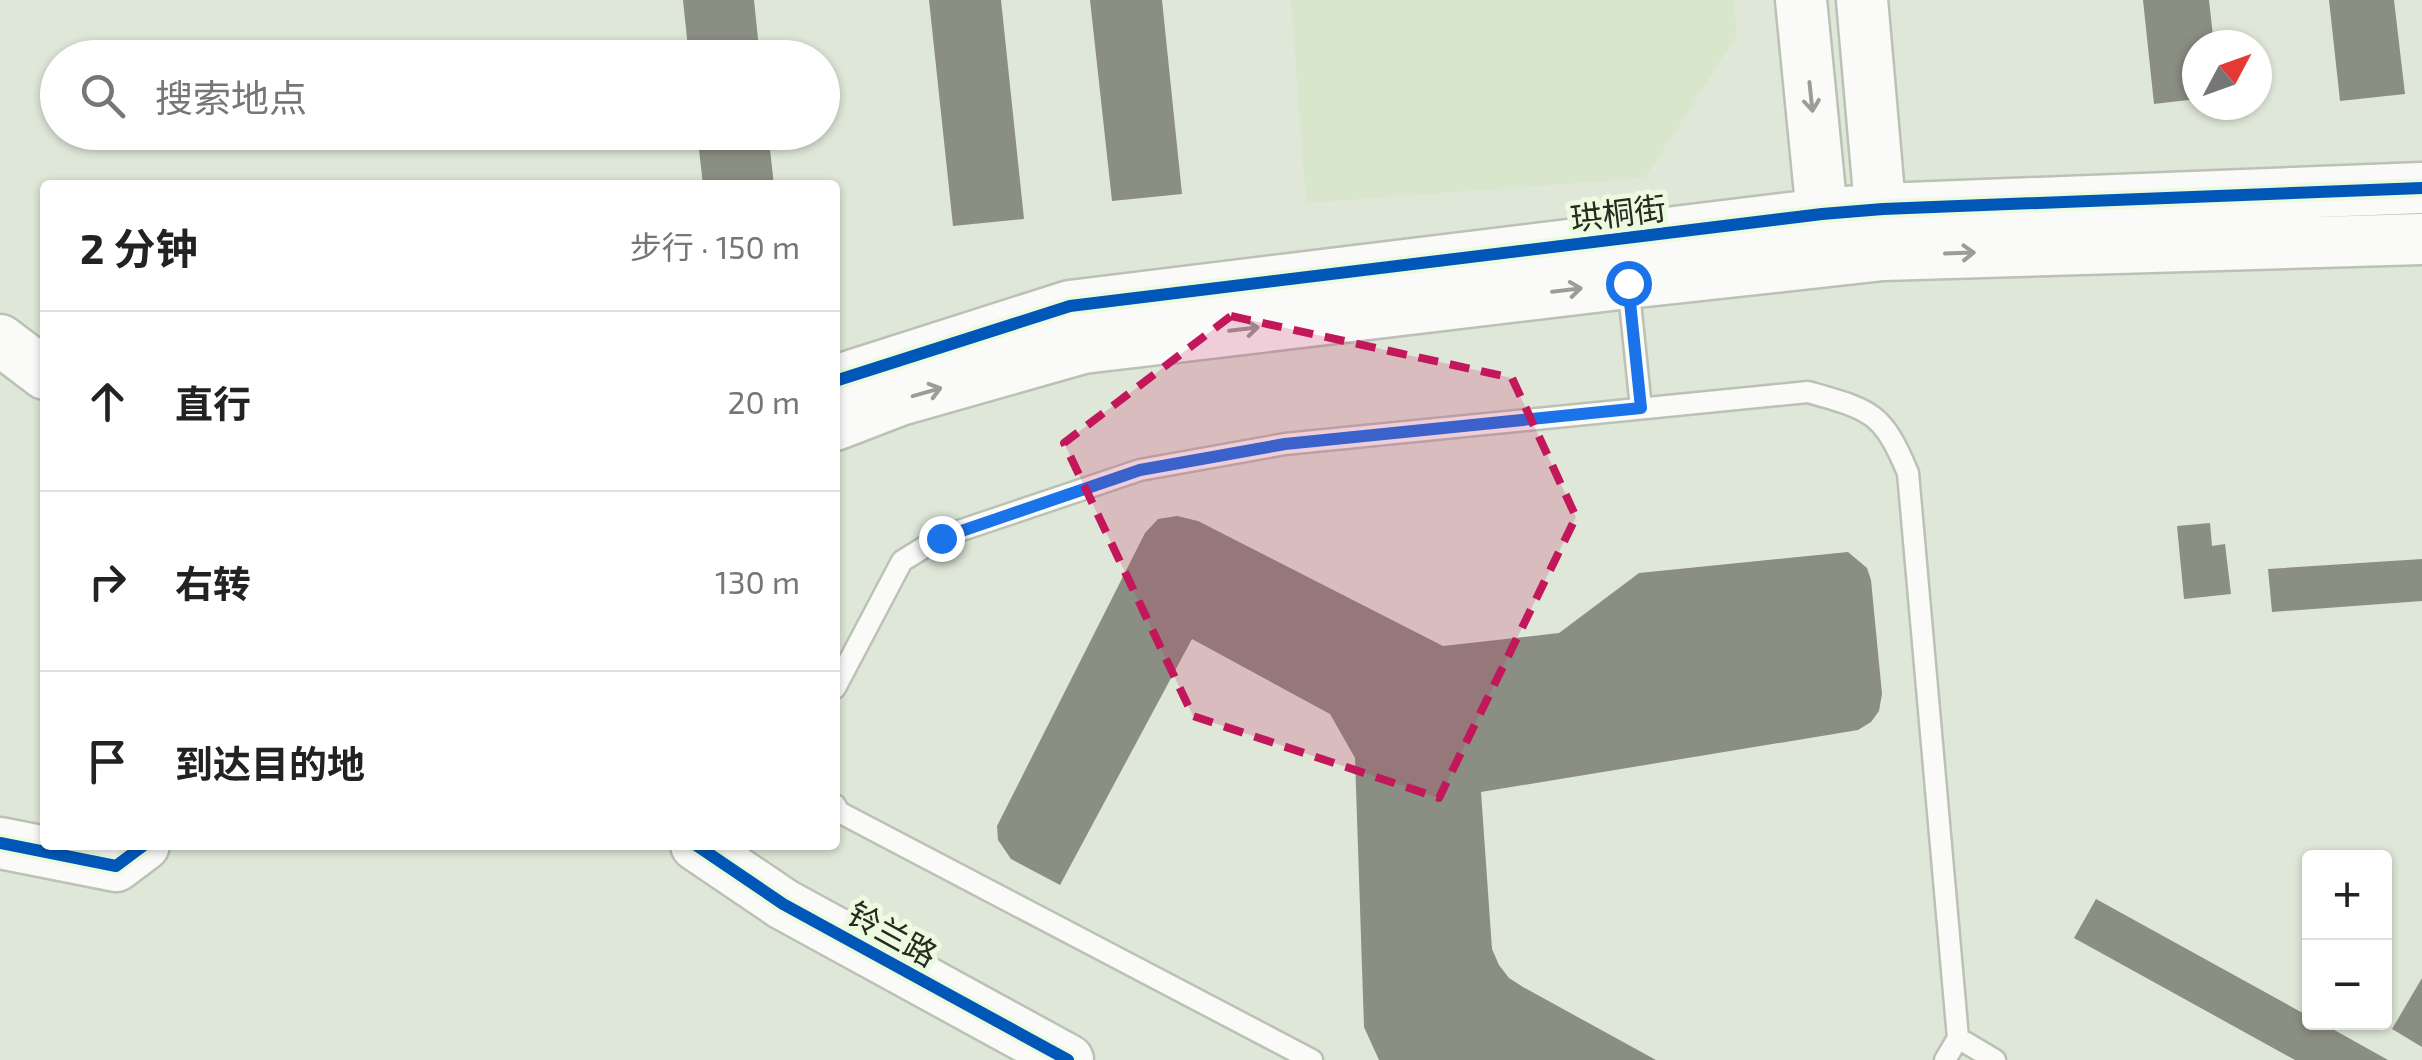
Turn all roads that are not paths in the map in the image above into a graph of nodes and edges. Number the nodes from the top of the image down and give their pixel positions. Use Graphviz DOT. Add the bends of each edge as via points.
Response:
graph roads {
  1 [pos="1801,0"];
  2 [pos="1862,0"];
  3 [pos="2422,188"];
  4 [pos="1883,232"];
  5 [pos="1823,238"];
  6 [pos="2422,239"];
  7 [pos="1628,283"];
  8 [pos="0,340"];
  9 [pos="40,370"];
  10 [pos="840,379"];
  11 [pos="1641,408"];
  12 [pos="840,423"];
  13 [pos="840,679"];
  14 [pos="840,813"];
  15 [pos="0,843"];
  16 [pos="137,850"];
  17 [pos="703,850"];
  18 [pos="1958,1038"];
  19 [pos="1303,1058"];
  20 [pos="1068,1060"];
  21 [pos="1946,1060"];
  22 [pos="1996,1060"];
  1 -- 5 [label="street, one-way"];
  2 -- 4 [label="street"];
  3 -- 4 [label="street, 珙桐街"];
  4 -- 5 [label="street, 珙桐街"];
  4 -- 6 [label="street, 珙桐街, one-way"];
  5 -- 7 [label="street, 珙桐街"];
  5 -- 10 [label="street, 珙桐街" via="1070,306"];
  7 -- 11 [label="lane"];
  12 -- 7 [label="street, 珙桐街, one-way" via="1083,348"];
  8 -- 9 [label="street"];
  11 -- 13 [label="lane" via="1285,444 1194,460 1140,470 959,531 902,561"];
  11 -- 18 [label="lane" via="1808,392 1860,406 1891,432 1908,473"];
  14 -- 19 [label="lane"];
  15 -- 16 [label="street" via="116,866"];
  17 -- 20 [label="street, 铃兰路" via="784,904"];
  18 -- 21 [label="lane"];
  18 -- 22 [label="lane"];
}
